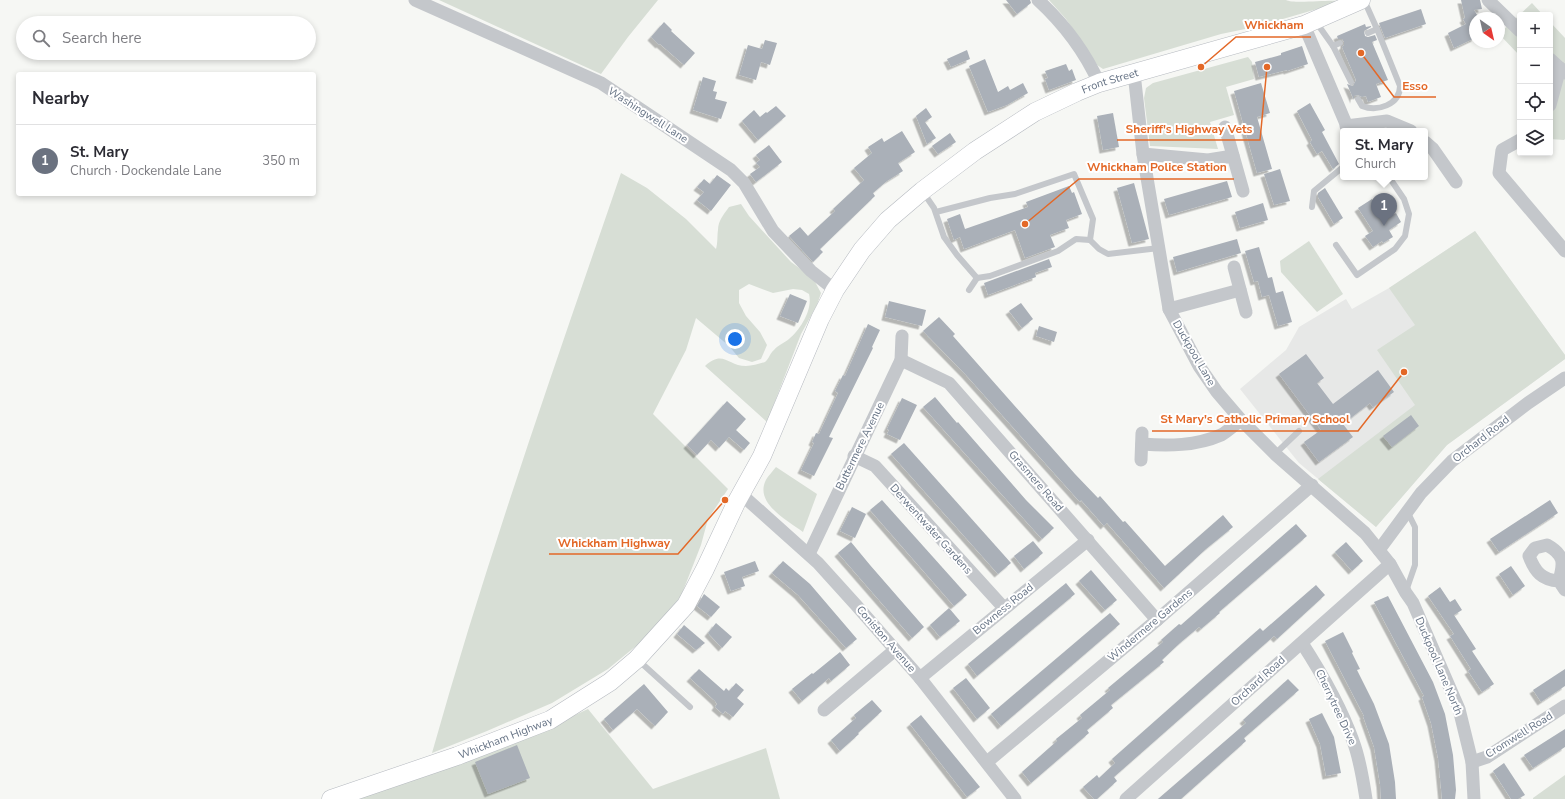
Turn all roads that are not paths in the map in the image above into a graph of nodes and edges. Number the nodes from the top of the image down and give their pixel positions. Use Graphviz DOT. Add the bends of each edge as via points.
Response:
graph roads {
  1 [pos="415,0"];
  2 [pos="1038,0"];
  3 [pos="1360,0"];
  4 [pos="1488,0"];
  5 [pos="1310,23"];
  6 [pos="1517,28"];
  7 [pos="1377,29"];
  8 [pos="1368,33"];
  9 [pos="1340,44"];
  10 [pos="1333,46"];
  11 [pos="1553,62"];
  12 [pos="1563,70"];
  13 [pos="1134,73"];
  14 [pos="1351,82"];
  15 [pos="1099,83"];
  16 [pos="1553,97"];
  17 [pos="1358,99"];
  18 [pos="1225,127"];
  19 [pos="1348,128"];
  20 [pos="1353,128"];
  21 [pos="1404,128"];
  22 [pos="1517,142"];
  23 [pos="1428,145"];
  24 [pos="1143,154"];
  25 [pos="1233,156"];
  26 [pos="1340,169"];
  27 [pos="1391,180"];
  28 [pos="1456,182"];
  29 [pos="922,191"];
  30 [pos="1243,191"];
  31 [pos="1312,207"];
  32 [pos="936,212"];
  33 [pos="888,220"];
  34 [pos="1090,240"];
  35 [pos="1336,245"];
  36 [pos="1159,248"];
  37 [pos="1565,251"];
  38 [pos="1234,267"];
  39 [pos="977,278"];
  40 [pos="835,290"];
  41 [pos="969,290"];
  42 [pos="1240,290"];
  43 [pos="1169,309"];
  44 [pos="1246,312"];
  45 [pos="902,336"];
  46 [pos="901,360"];
  47 [pos="1565,378"];
  48 [pos="1241,420"];
  49 [pos="1299,431"];
  50 [pos="1275,454"];
  51 [pos="854,456"];
  52 [pos="1141,460"];
  53 [pos="1312,485"];
  54 [pos="741,494"];
  55 [pos="1407,512"];
  56 [pos="1088,540"];
  57 [pos="1379,550"];
  58 [pos="809,554"];
  59 [pos="1390,564"];
  60 [pos="1406,593"];
  61 [pos="1004,608"];
  62 [pos="1157,620"];
  63 [pos="1302,643"];
  64 [pos="895,650"];
  65 [pos="637,659"];
  66 [pos="920,678"];
  67 [pos="1565,706"];
  68 [pos="690,707"];
  69 [pos="824,710"];
  70 [pos="987,762"];
  71 [pos="1472,762"];
  72 [pos="331,799"];
  73 [pos="1015,799"];
  74 [pos="1126,799"];
  75 [pos="1366,799"];
  76 [pos="1474,799"];
  1 -- 40 [label="street, Washingwell Lane" via="601,83 731,170 744,183 773,232 811,271"];
  2 -- 15 [label="street" via="1078,46"];
  3 -- 5 [label="main road, Front Street"];
  3 -- 7 [label="lane"];
  4 -- 6 [label="street"];
  5 -- 10 [label="lane"];
  5 -- 13 [label="main road, Front Street"];
  5 -- 19 [label="street"];
  7 -- 8 [label="lane"];
  7 -- 17 [label="lane" via="1400,86 1400,92 1396,100 1386,106 1367,108 1362,106"];
  9 -- 10 [label="lane"];
  10 -- 14 [label="lane"];
  11 -- 12 [label="street"];
  12 -- 16 [label="street"];
  13 -- 15 [label="main road, Front Street"];
  13 -- 24 [label="street, Duckpool Lane"];
  15 -- 29 [label="main road, Front Street" via="1020,120"];
  18 -- 25 [label="street"];
  20 -- 21 [label="street" via="1387,121"];
  22 -- 37 [label="street" via="1502,150 1499,173"];
  23 -- 28 [label="street"];
  24 -- 25 [label="street" via="1208,160"];
  24 -- 36 [label="street, Duckpool Lane"];
  25 -- 30 [label="street"];
  26 -- 31 [label="lane" via="1314,191"];
  27 -- 35 [label="lane" via="1404,199 1409,214 1404,236 1396,249 1357,275"];
  29 -- 32 [label="lane"];
  29 -- 33 [label="main road, Front Street"];
  32 -- 34 [label="lane" via="1015,194 1074,174 1093,220"];
  32 -- 39 [label="lane" via="944,237"];
  33 -- 40 [label="main road, Whickham Highway" via="862,250"];
  34 -- 36 [label="lane" via="1108,254"];
  34 -- 39 [label="lane" via="1076,239 1058,251 990,276"];
  36 -- 43 [label="street, Duckpool Lane"];
  38 -- 42 [label="street"];
  39 -- 41 [label="lane"];
  40 -- 54 [label="main road, Whickham Highway" via="820,319 762,456"];
  42 -- 43 [label="street"];
  42 -- 44 [label="street"];
  43 -- 48 [label="street, Duckpool Lane" via="1199,366"];
  45 -- 46 [label="street, Buttermere Avenue"];
  46 -- 51 [label="street, Buttermere Avenue"];
  46 -- 56 [label="street, Grasmere Road" via="949,383"];
  47 -- 55 [label="street, Orchard Road" via="1452,461 1421,493"];
  48 -- 50 [label="street, Duckpool Lane"];
  48 -- 52 [label="street" via="1221,434 1198,442 1168,446 1142,439"];
  49 -- 50 [label="lane"];
  50 -- 53 [label="street, Duckpool Lane"];
  51 -- 58 [label="street, Buttermere Avenue"];
  51 -- 61 [label="street, Derwentwater Gardens" via="874,466"];
  53 -- 57 [label="street, Duckpool Lane" via="1365,533"];
  53 -- 62 [label="street, Windermere Gardens"];
  54 -- 58 [label="street, Coniston Avenue"];
  54 -- 65 [label="main road, Whickham Highway" via="686,605"];
  55 -- 57 [label="street, Orchard Road"];
  55 -- 60 [label="lane" via="1415,527 1415,565"];
  56 -- 61 [label="street, Bowness Road"];
  56 -- 62 [label="street, Grasmere Road"];
  57 -- 59 [label="street, Duckpool Lane"];
  58 -- 64 [label="street, Coniston Avenue"];
  59 -- 60 [label="street, Duckpool Lane North"];
  59 -- 63 [label="street, Orchard Road"];
  60 -- 71 [label="street, Duckpool Lane North" via="1459,709"];
  61 -- 66 [label="street, Bowness Road"];
  62 -- 70 [label="street, Windermere Gardens"];
  63 -- 74 [label="street, Orchard Road"];
  63 -- 75 [label="street, Cherrytree Drive" via="1335,699 1354,742"];
  64 -- 66 [label="street, Coniston Avenue"];
  64 -- 69 [label="street"];
  65 -- 68 [label="lane"];
  65 -- 72 [label="main road, Whickham Highway" via="610,682 550,720 457,756"];
  66 -- 70 [label="street, Coniston Avenue"];
  67 -- 71 [label="street, Cromwell Road" via="1487,757"];
  70 -- 73 [label="street, Coniston Avenue"];
  71 -- 76 [label="street, Duckpool Lane North"];
}
